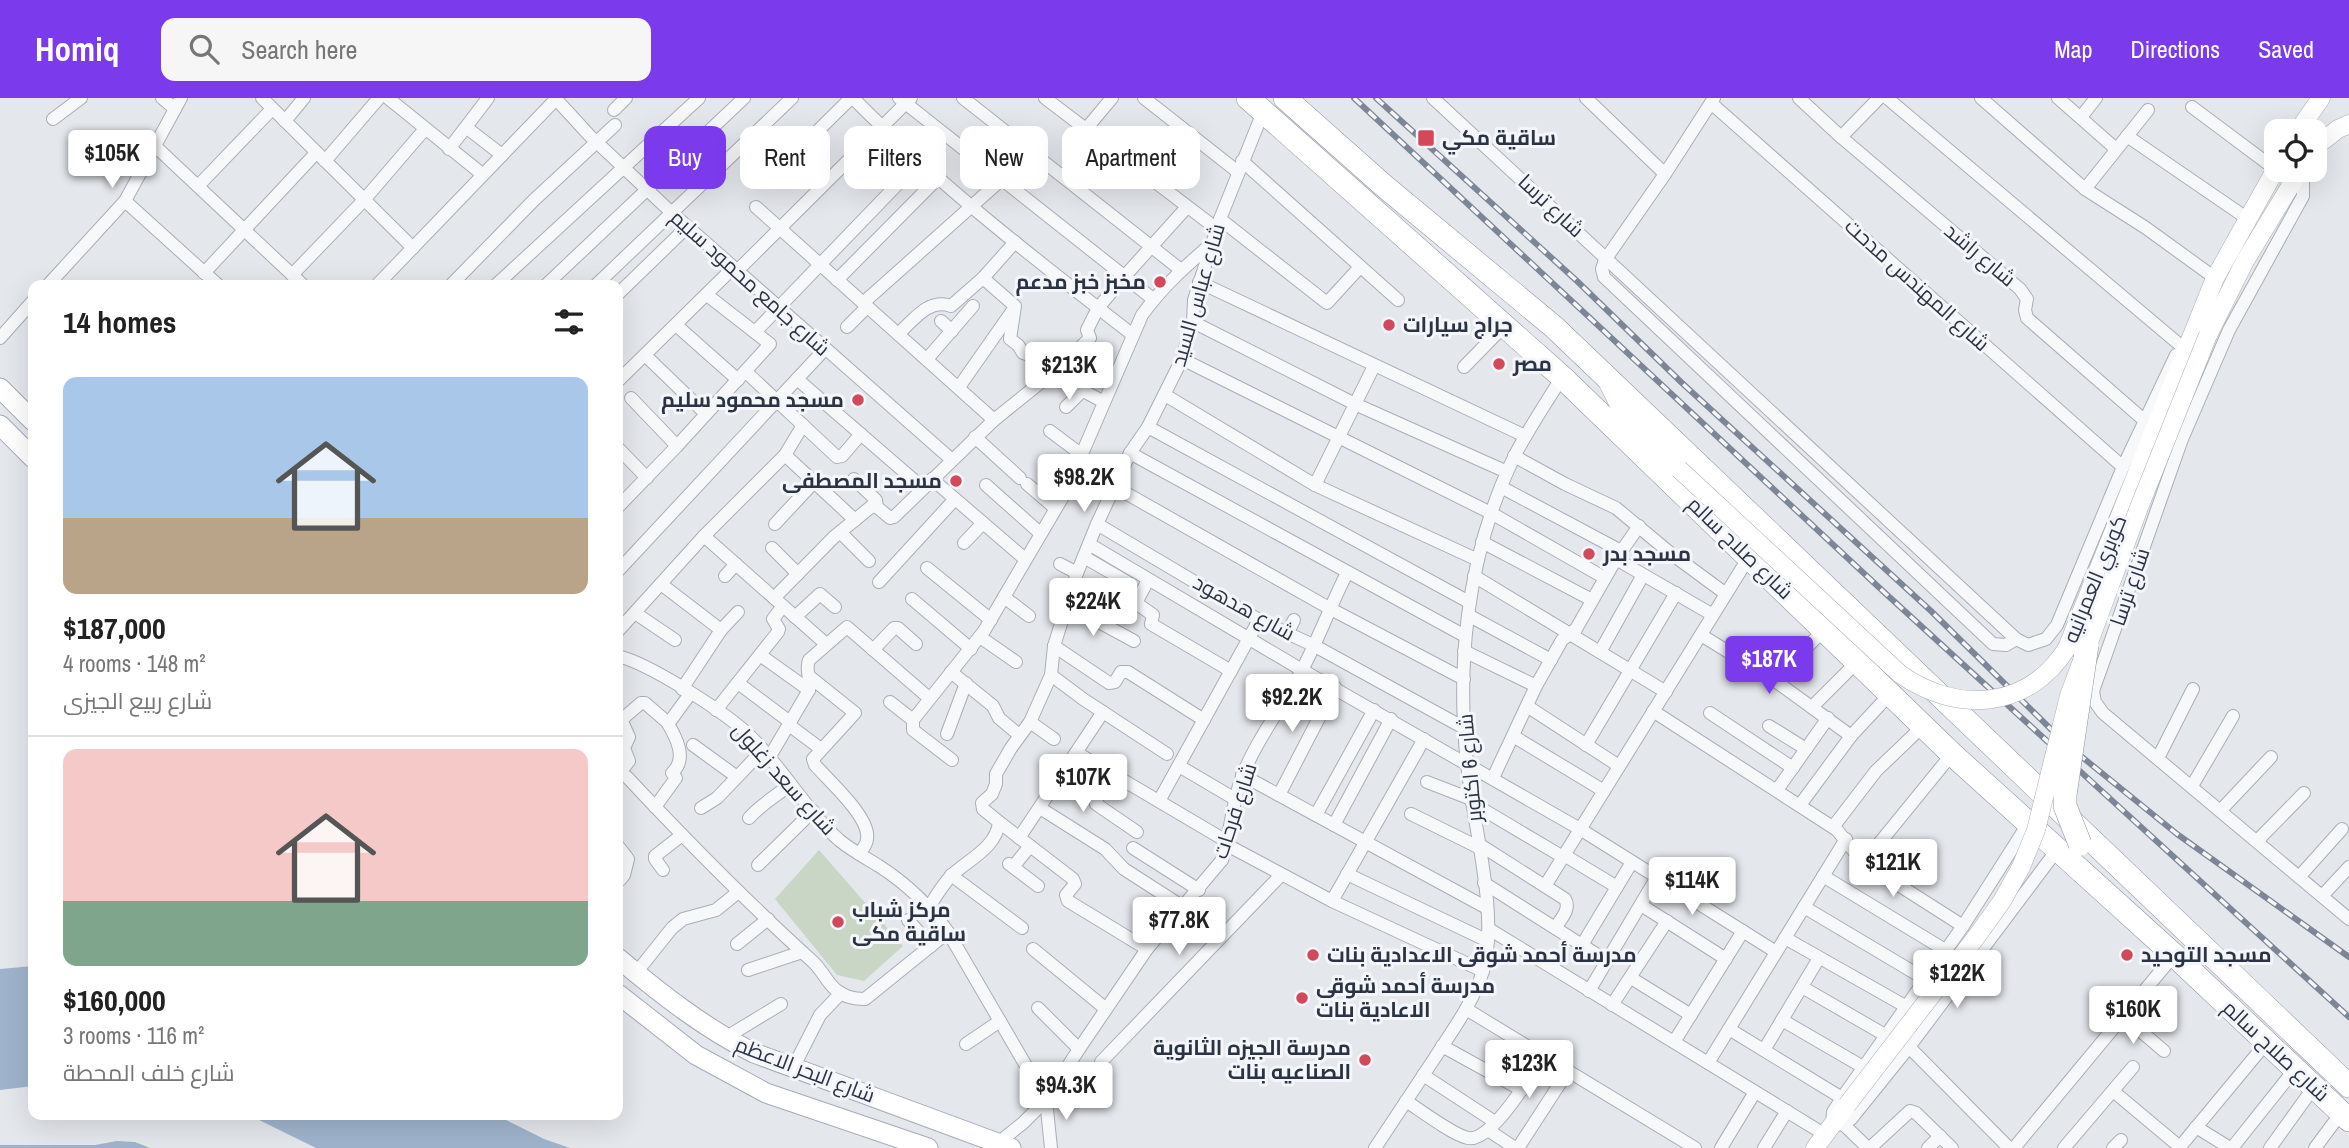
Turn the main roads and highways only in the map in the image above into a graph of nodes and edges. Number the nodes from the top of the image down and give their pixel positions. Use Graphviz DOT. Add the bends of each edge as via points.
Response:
graph roads {
  1 [pos="1285,98"];
  2 [pos="1255,105"];
  3 [pos="1366,181"];
  4 [pos="1554,327"];
  5 [pos="1531,350"];
  6 [pos="0,388"];
  7 [pos="28,416"];
  8 [pos="0,425"];
  9 [pos="28,453"];
  10 [pos="2077,646"];
  11 [pos="1938,693"];
  12 [pos="1958,713"];
  13 [pos="1924,727"];
  14 [pos="623,962"];
  15 [pos="623,998"];
  16 [pos="2323,1061"];
  17 [pos="784,1064"];
  18 [pos="2349,1086"];
  19 [pos="846,1087"];
  20 [pos="766,1093"];
  21 [pos="2345,1116"];
  22 [pos="865,1127"];
  23 [pos="1004,1145"];
  24 [pos="928,1148"];
  1 -- 3 [label="highway, شارع صلاح سالم"];
  2 -- 3 [label="highway, شارع صلاح سالم"];
  3 -- 4 [label="highway, شارع صلاح سالم"];
  3 -- 5 [label="highway, شارع صلاح سالم" via="1371,189 1369,205"];
  4 -- 5 [label="highway" via="1531,324 1525,335"];
  4 -- 11 [label="highway, شارع صلاح سالم"];
  5 -- 13 [label="highway, شارع صلاح سالم"];
  6 -- 7 [label="main road"];
  8 -- 9 [label="main road"];
  10 -- 16 [label="highway, bridge" via="2064,795 2080,844 2294,1050 2305,1058"];
  11 -- 12 [label="highway, شارع صلاح سالم"];
  11 -- 13 [label="highway"];
  12 -- 13 [label="highway"];
  12 -- 16 [label="highway, شارع صلاح سالم"];
  13 -- 21 [label="highway, شارع صلاح سالم"];
  14 -- 17 [label="main road, شارع البحر الاعظم" via="725,1038"];
  15 -- 20 [label="main road, شارع البحر الاعظم" via="696,1055"];
  16 -- 18 [label="highway, شارع صلاح سالم"];
  17 -- 19 [label="main road, شارع البحر الاعظم"];
  17 -- 20 [label="main road"];
  19 -- 22 [label="main road" via="836,1098 838,1106"];
  19 -- 23 [label="main road, شارع البحر الاعظم"];
  20 -- 22 [label="main road, شارع البحر الاعظم"];
  22 -- 24 [label="main road, شارع البحر الاعظم"];
}
